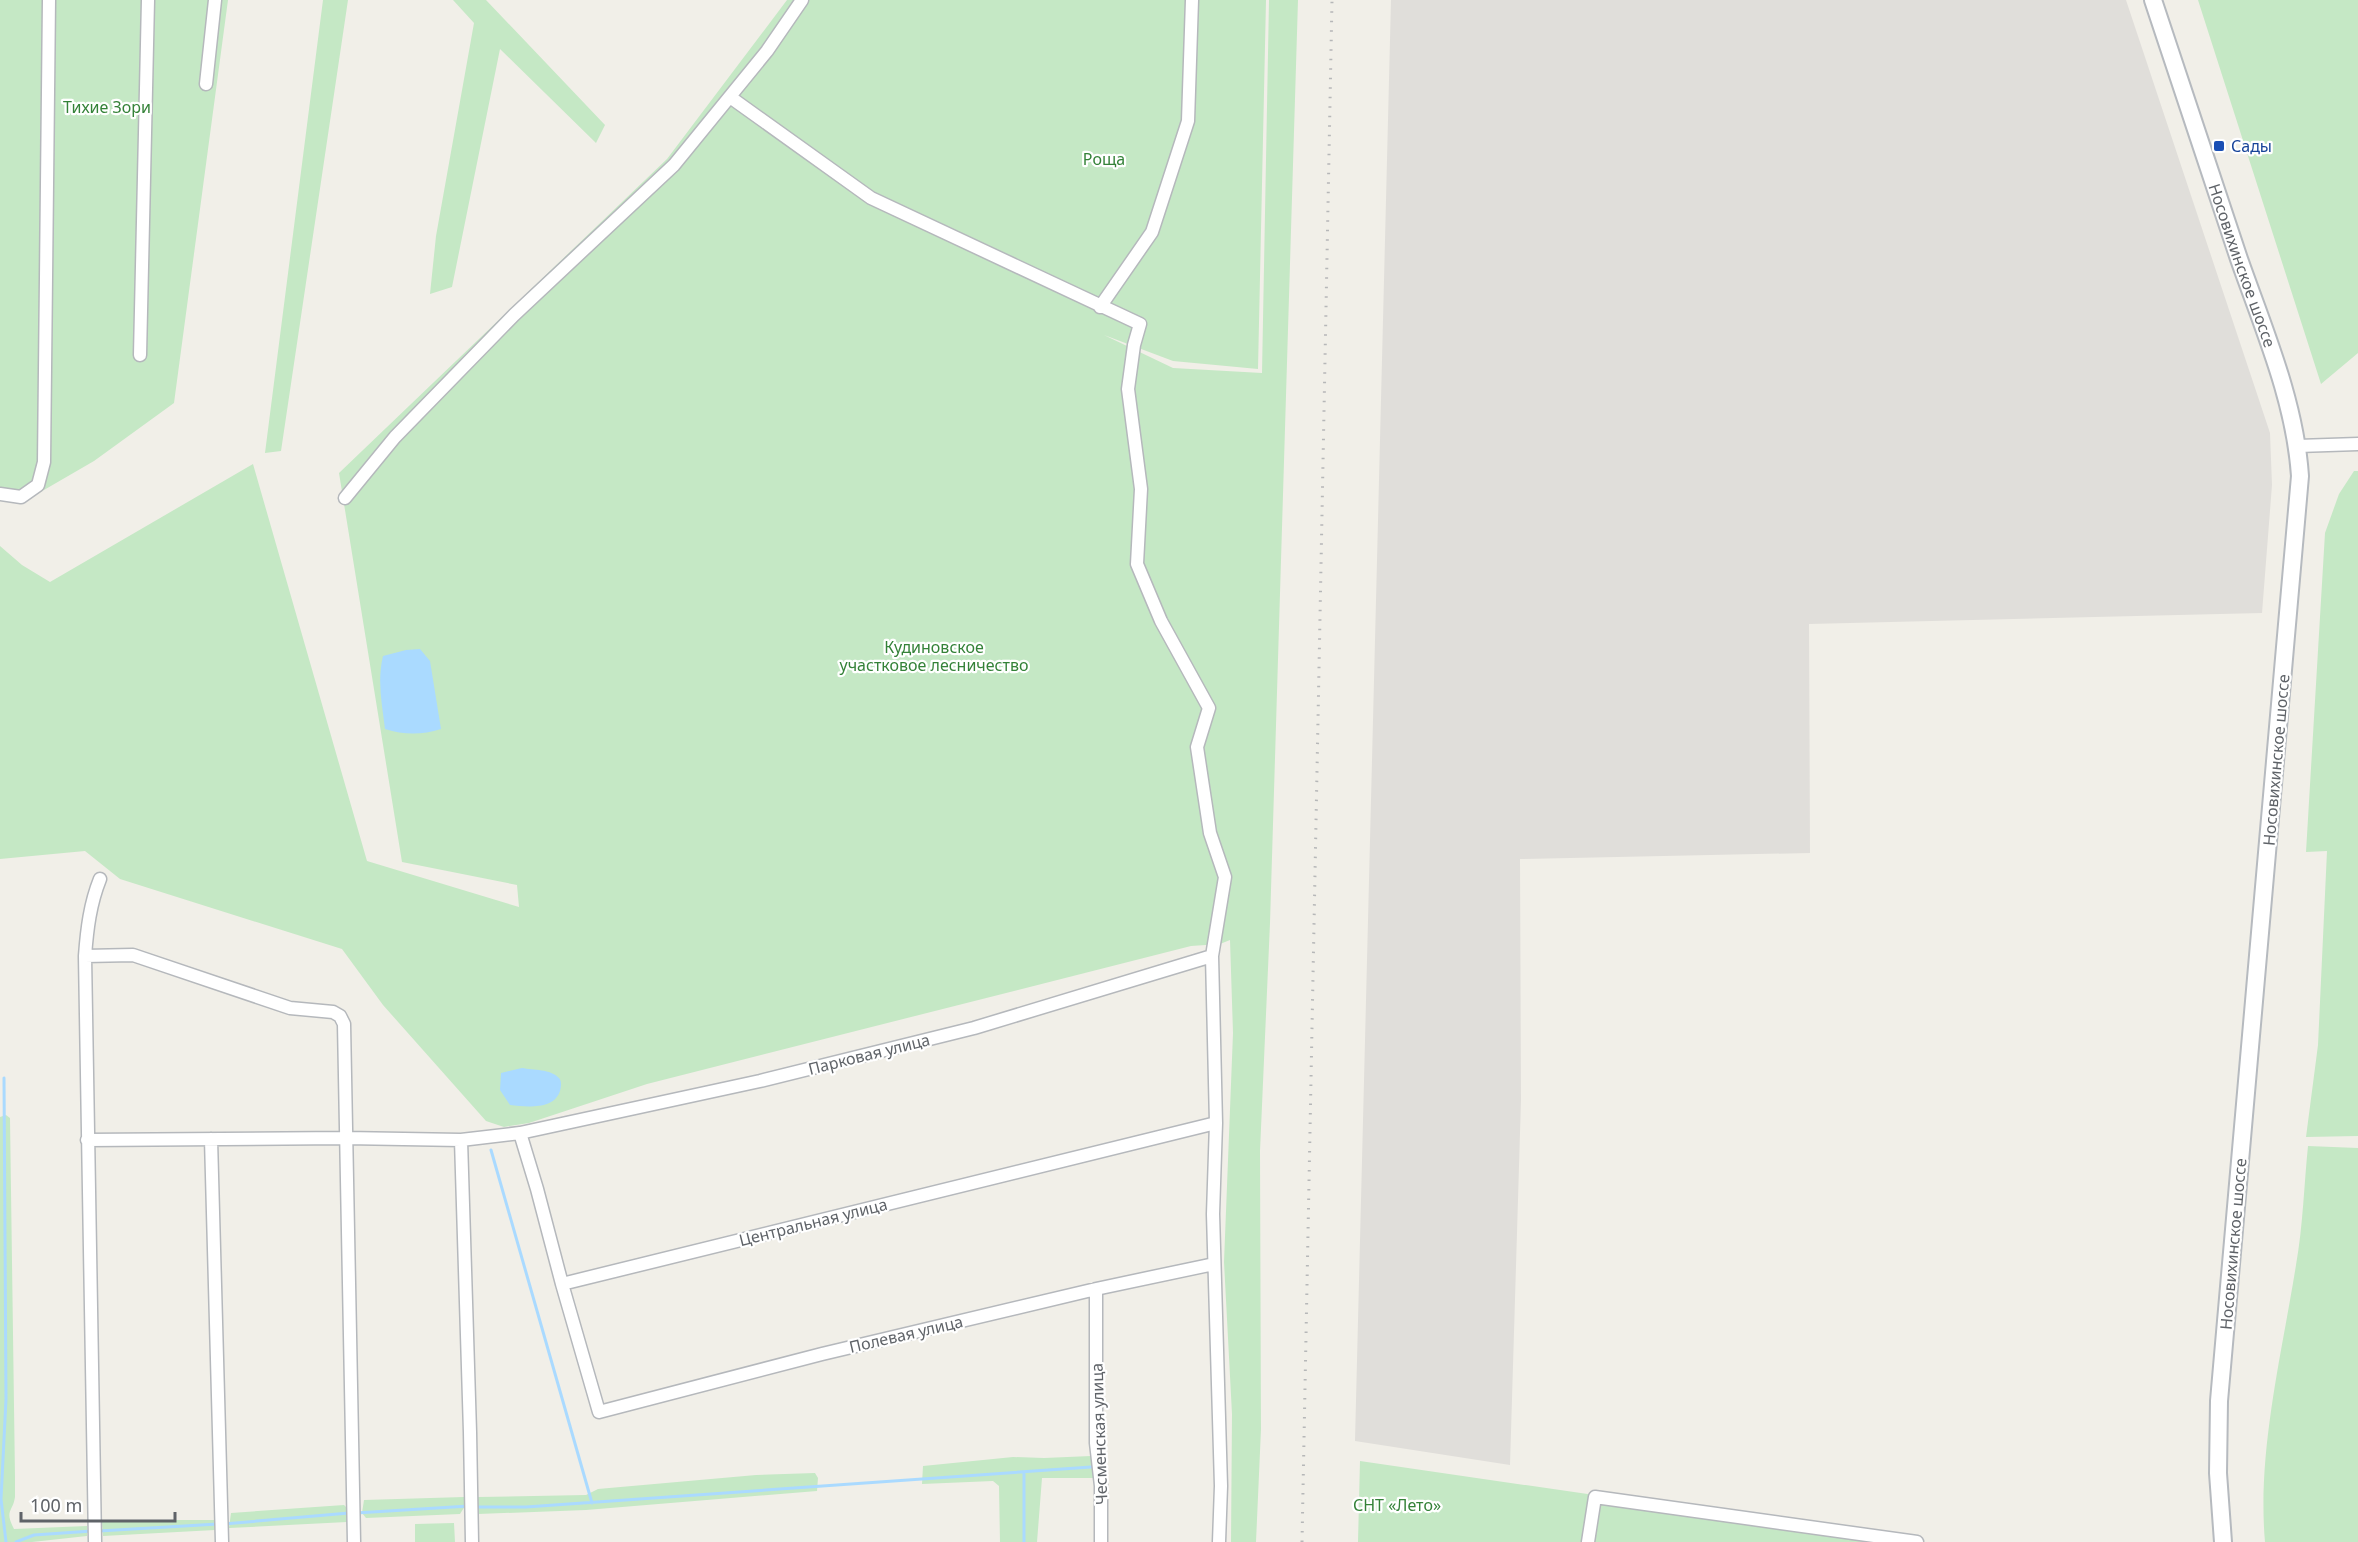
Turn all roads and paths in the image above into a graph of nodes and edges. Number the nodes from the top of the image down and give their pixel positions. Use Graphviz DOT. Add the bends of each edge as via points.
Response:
graph roads {
  1 [pos="50,0"];
  2 [pos="148,0"];
  3 [pos="215,0"];
  4 [pos="802,0"];
  5 [pos="1192,0"];
  6 [pos="2153,0"];
  7 [pos="206,84"];
  8 [pos="730,97"];
  9 [pos="1100,307"];
  10 [pos="140,355"];
  11 [pos="2358,444"];
  12 [pos="2298,446"];
  13 [pos="0,494"];
  14 [pos="345,498"];
  15 [pos="100,879"];
  16 [pos="85,956"];
  17 [pos="1212,956"];
  18 [pos="1216,1123"];
  19 [pos="520,1133"];
  20 [pos="346,1138"];
  21 [pos="211,1139"];
  22 [pos="87,1140"];
  23 [pos="461,1140"];
  24 [pos="1214,1264"];
  25 [pos="562,1284"];
  26 [pos="1096,1289"];
  27 [pos="95,1542"];
  28 [pos="222,1542"];
  29 [pos="354,1542"];
  30 [pos="471,1542"];
  31 [pos="1101,1542"];
  32 [pos="1219,1542"];
  33 [pos="1588,1542"];
  34 [pos="1917,1542"];
  35 [pos="2223,1542"];
  1 -- 13 [label="street" via="44,462 38,485 21,497"];
  2 -- 10 [label="street"];
  3 -- 7 [label="street"];
  4 -- 8 [label="street"];
  5 -- 9 [label="street" via="1188,121 1152,232"];
  6 -- 12 [label="main road, Носовихинское шоссе" via="2279,374"];
  8 -- 9 [label="street" via="871,198"];
  8 -- 14 [label="street" via="674,165 514,315 395,437"];
  9 -- 17 [label="street" via="1140,324 1128,389 1141,489 1137,564 1161,621 1209,708 1197,747 1210,832 1225,877"];
  11 -- 12 [label="street"];
  12 -- 35 [label="main road, Носовихинское шоссе" via="2298,510 2219,1401 2218,1473"];
  15 -- 16 [label="street" via="88,918"];
  16 -- 20 [label="street" via="133,955 290,1008 340,1016 344,1024"];
  16 -- 22 [label="street"];
  17 -- 18 [label="street"];
  17 -- 19 [label="street, Парковая улица" via="974,1028 760,1081"];
  18 -- 24 [label="street"];
  18 -- 25 [label="street, Центральная улица"];
  19 -- 23 [label="street, Парковая улица"];
  19 -- 25 [label="street"];
  20 -- 21 [label="street, Парковая улица"];
  20 -- 23 [label="street, Парковая улица"];
  20 -- 29 [label="street"];
  21 -- 22 [label="street, Парковая улица"];
  21 -- 28 [label="street"];
  22 -- 27 [label="street"];
  23 -- 30 [label="street"];
  24 -- 26 [label="street, Полевая улица"];
  24 -- 32 [label="street" via="1221,1486"];
  25 -- 26 [label="street, Полевая улица" via="598,1412"];
  26 -- 31 [label="street, Чесменская улица" via="1096,1443"];
  33 -- 34 [label="street" via="1594,1497"];
}
